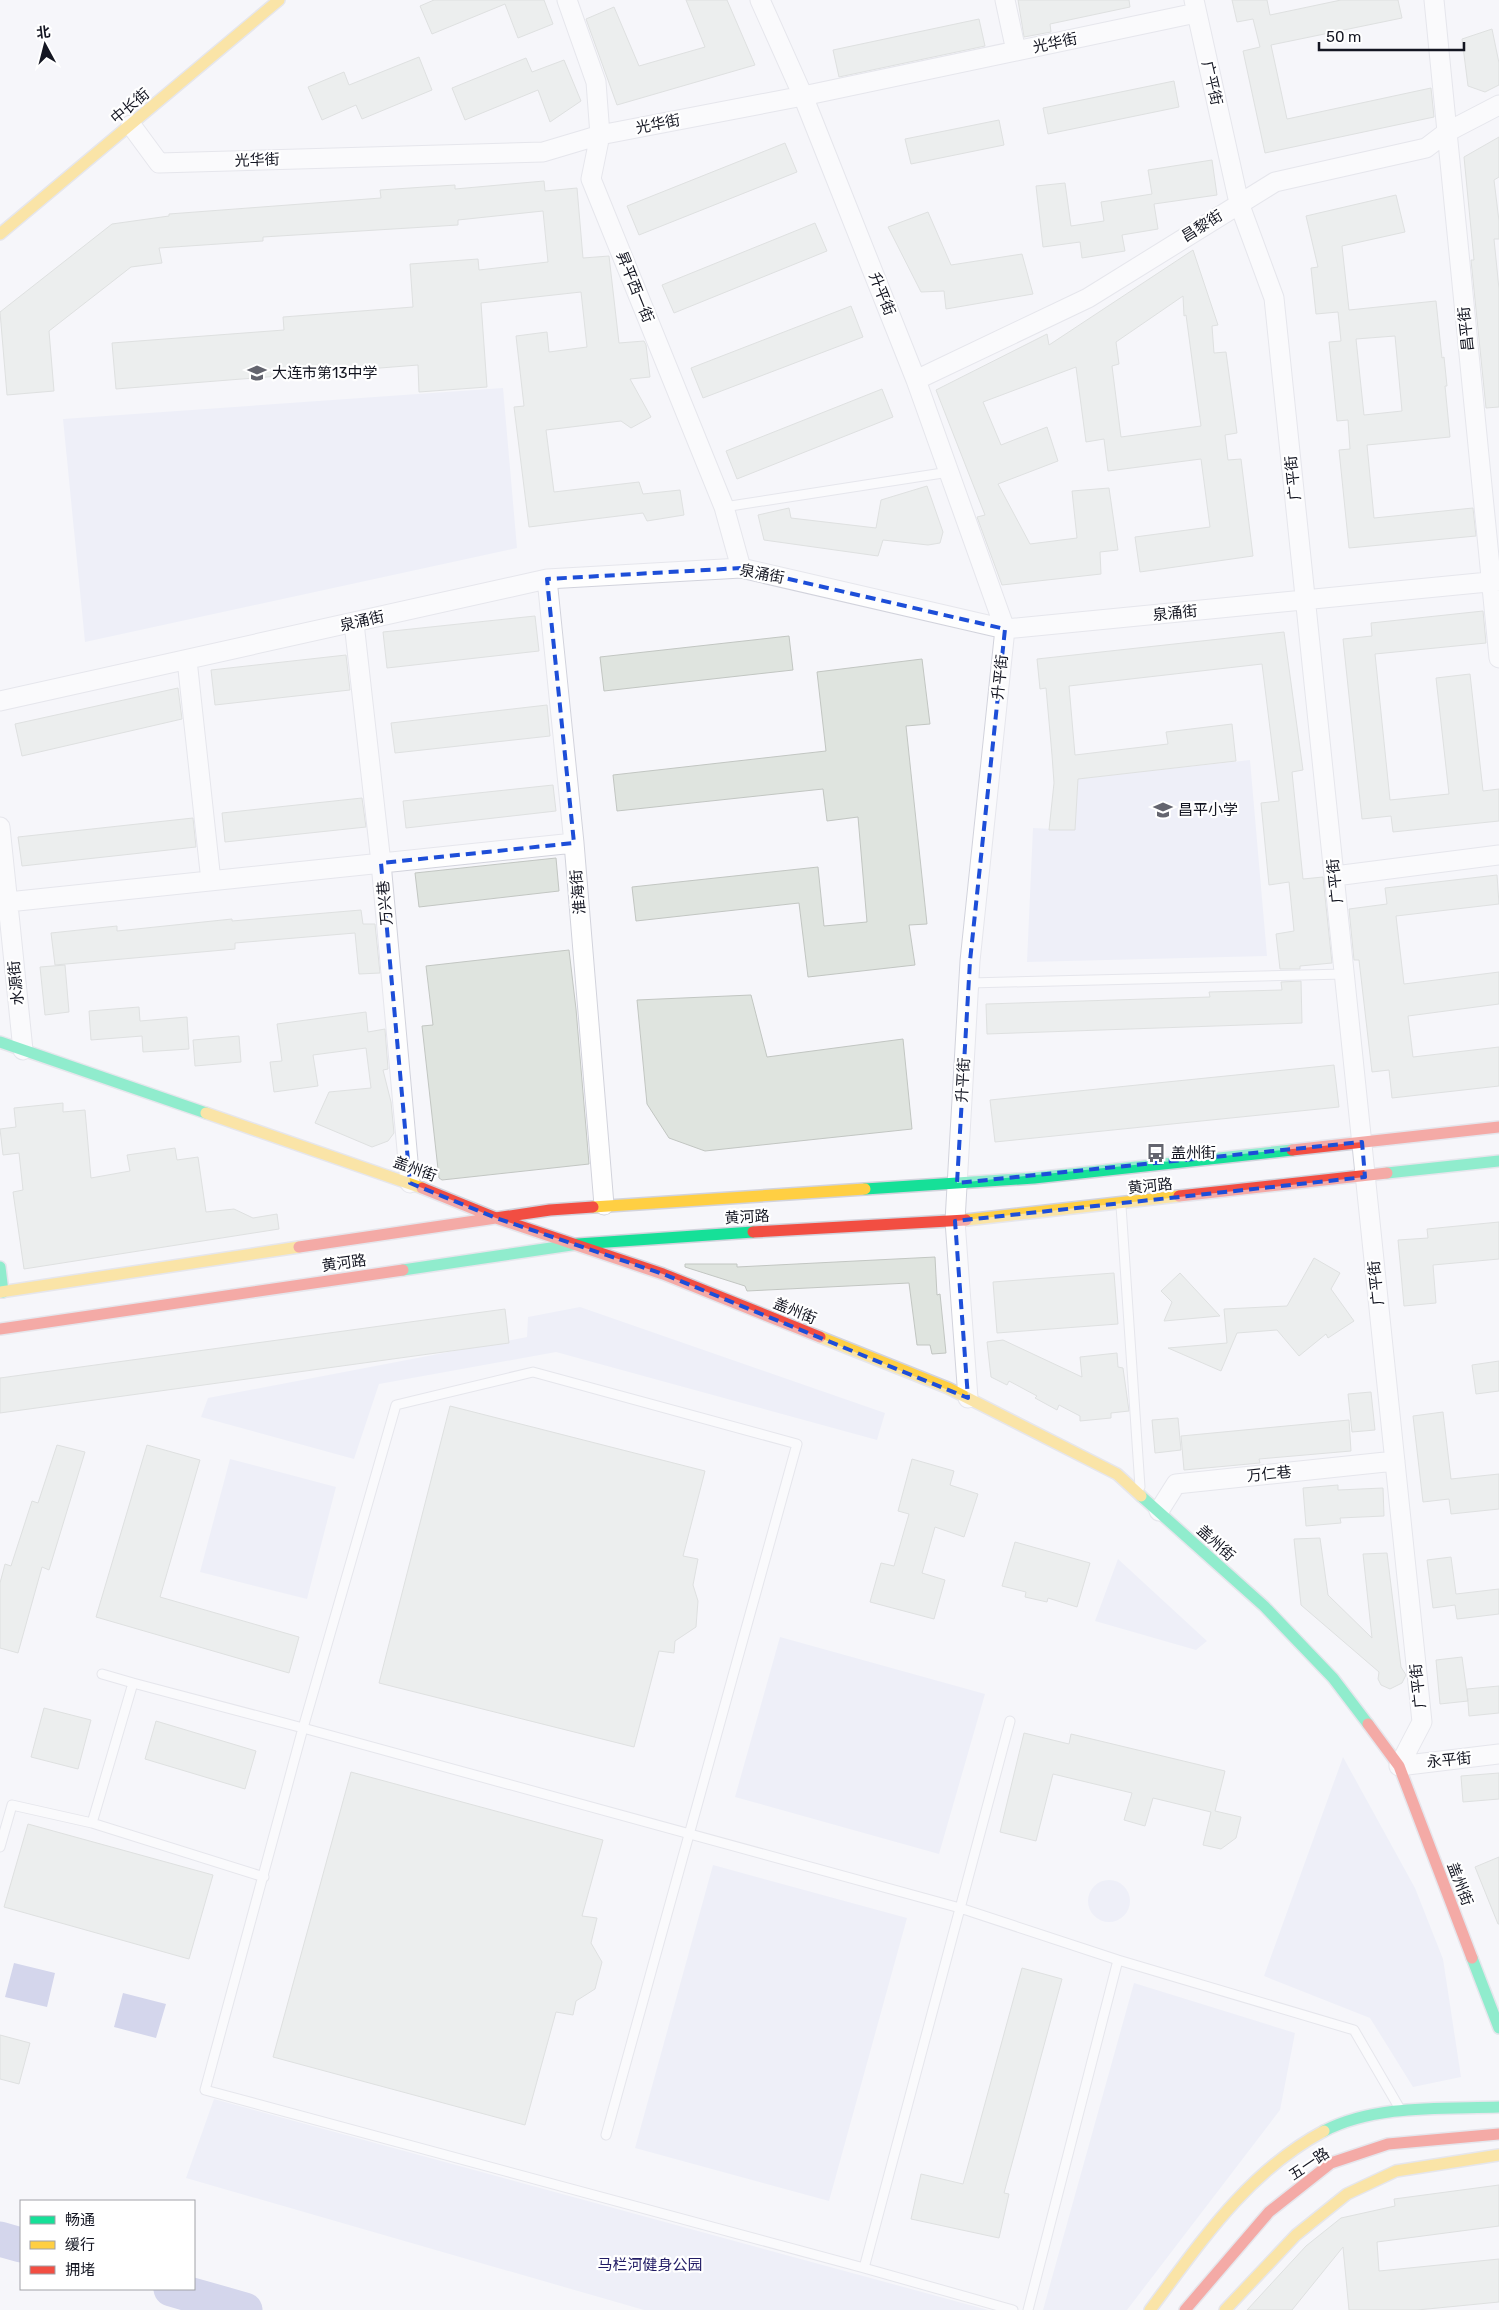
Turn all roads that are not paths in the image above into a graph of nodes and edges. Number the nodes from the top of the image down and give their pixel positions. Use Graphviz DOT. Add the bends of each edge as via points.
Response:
graph roads {
  1 [pos="279,0"];
  2 [pos="567,0"];
  3 [pos="760,0"];
  4 [pos="1005,0"];
  5 [pos="1434,0"];
  6 [pos="1195,7"];
  7 [pos="1016,51"];
  8 [pos="803,96"];
  9 [pos="1499,105"];
  10 [pos="131,125"];
  11 [pos="1447,132"];
  12 [pos="600,135"];
  13 [pos="1239,203"];
  14 [pos="0,234"];
  15 [pos="916,380"];
  16 [pos="949,472"];
  17 [pos="724,507"];
  18 [pos="741,568"];
  19 [pos="547,580"];
  20 [pos="1495,581"];
  21 [pos="1306,600"];
  22 [pos="354,623"];
  23 [pos="1005,629"];
  24 [pos="1499,658"];
  25 [pos="187,660"];
  26 [pos="0,701"];
  27 [pos="0,827"];
  28 [pos="574,843"];
  29 [pos="1499,855"];
  30 [pos="381,863"];
  31 [pos="1335,876"];
  32 [pos="211,881"];
  33 [pos="8,902"];
  34 [pos="1346,974"];
  35 [pos="969,983"];
  36 [pos="0,1042"];
  37 [pos="23,1050"];
  38 [pos="1499,1126"];
  39 [pos="1362,1142"];
  40 [pos="1499,1161"];
  41 [pos="1365,1177"];
  42 [pos="410,1183"];
  43 [pos="957,1183"];
  44 [pos="1121,1204"];
  45 [pos="604,1205"];
  46 [pos="496,1218"];
  47 [pos="955,1222"];
  48 [pos="578,1244"];
  49 [pos="0,1267"];
  50 [pos="1,1292"];
  51 [pos="0,1329"];
  52 [pos="968,1398"];
  53 [pos="1395,1461"];
  54 [pos="1140,1495"];
  55 [pos="1159,1511"];
  56 [pos="102,1674"];
  57 [pos="133,1683"];
  58 [pos="1010,1721"];
  59 [pos="303,1728"];
  60 [pos="1499,1754"];
  61 [pos="1399,1766"];
  62 [pos="92,1823"];
  63 [pos="689,1834"];
  64 [pos="0,1847"];
  65 [pos="264,1877"];
  66 [pos="960,1908"];
  67 [pos="1118,1960"];
  68 [pos="1499,2028"];
  69 [pos="1499,2107"];
  70 [pos="1402,2111"];
  71 [pos="1499,2134"];
  72 [pos="606,2135"];
  73 [pos="1499,2155"];
  74 [pos="864,2268"];
  75 [pos="1013,2310"];
  76 [pos="1028,2310"];
  77 [pos="1150,2310"];
  78 [pos="1185,2310"];
  79 [pos="1225,2310"];
  1 -- 10 [label="main road, 中长街"];
  2 -- 12 [label="street, 昇平西一街" via="596,82"];
  3 -- 8 [label="street, 升平街"];
  4 -- 7 [label="street"];
  5 -- 11 [label="street, 昌平街"];
  6 -- 7 [label="street, 光华街"];
  6 -- 13 [label="street, 广平街"];
  7 -- 8 [label="street, 光华街"];
  8 -- 12 [label="street, 光华街"];
  8 -- 15 [label="street, 升平街"];
  9 -- 11 [label="street, 昌黎街"];
  10 -- 12 [label="street, 光华街" via="159,163 543,152"];
  10 -- 14 [label="main road, 中长街"];
  11 -- 13 [label="street, 昌黎街" via="1426,148 1275,182"];
  11 -- 20 [label="street, 昌平街"];
  12 -- 17 [label="street, 昇平西一街" via="591,179"];
  13 -- 15 [label="street, 昌黎街" via="1088,298"];
  13 -- 21 [label="street, 广平街" via="1274,298"];
  15 -- 16 [label="street, 升平街"];
  16 -- 17 [label="lane"];
  16 -- 23 [label="street, 升平街"];
  17 -- 18 [label="street, 昇平西一街"];
  18 -- 19 [label="street, 泉涌街"];
  18 -- 23 [label="street, 泉涌街"];
  19 -- 22 [label="street, 泉涌街"];
  19 -- 28 [label="street, 淮海街"];
  20 -- 21 [label="street, 泉涌街"];
  20 -- 24 [label="street, 昌平街"];
  21 -- 23 [label="street, 泉涌街"];
  21 -- 31 [label="street, 广平街"];
  22 -- 25 [label="street, 泉涌街"];
  22 -- 30 [label="street, 万兴巷"];
  23 -- 35 [label="street, 升平街"];
  25 -- 26 [label="street, 泉涌街"];
  25 -- 32 [label="street"];
  27 -- 33 [label="street, 水源街"];
  28 -- 30 [label="street"];
  28 -- 45 [label="street, 淮海街"];
  29 -- 31 [label="street"];
  30 -- 32 [label="street"];
  30 -- 42 [label="street, 万兴巷"];
  31 -- 34 [label="street, 广平街"];
  32 -- 33 [label="street"];
  33 -- 37 [label="street, 水源街"];
  34 -- 35 [label="lane"];
  34 -- 39 [label="street, 广平街"];
  35 -- 43 [label="street, 升平街"];
  36 -- 37 [label="main road, 盖州街"];
  37 -- 42 [label="main road, 盖州街"];
  38 -- 39 [label="main road, 黄河路"];
  39 -- 41 [label="street, 广平街"];
  39 -- 43 [label="main road, 黄河路" via="1054,1176"];
  40 -- 41 [label="main road, 黄河路"];
  41 -- 44 [label="main road, 黄河路"];
  41 -- 53 [label="street, 广平街"];
  42 -- 46 [label="main road, 盖州街"];
  43 -- 45 [label="main road, 黄河路"];
  43 -- 47 [label="street, 升平街"];
  44 -- 47 [label="main road, 黄河路"];
  44 -- 54 [label="lane"];
  45 -- 46 [label="main road, 黄河路"];
  46 -- 48 [label="main road, 盖州街"];
  46 -- 50 [label="main road, 黄河路"];
  47 -- 48 [label="main road, 黄河路"];
  47 -- 52 [label="street, 升平街"];
  48 -- 51 [label="main road, 黄河路"];
  48 -- 52 [label="main road, 盖州街" via="737,1304"];
  49 -- 50 [label="main road"];
  52 -- 54 [label="main road, 盖州街" via="1117,1474"];
  53 -- 55 [label="street, 万仁巷" via="1176,1484"];
  53 -- 61 [label="street, 广平街" via="1422,1722"];
  54 -- 55 [label="main road, 盖州街"];
  55 -- 61 [label="main road, 盖州街" via="1264,1606 1333,1678"];
  56 -- 57 [label="lane"];
  57 -- 59 [label="lane"];
  57 -- 62 [label="lane"];
  58 -- 66 [label="lane"];
  59 -- 63 [label="lane"];
  59 -- 63 [label="lane" via="396,1405 533,1372 787,1441 797,1444"];
  59 -- 65 [label="lane"];
  60 -- 61 [label="street, 永平街"];
  61 -- 68 [label="main road, 盖州街"];
  62 -- 64 [label="lane" via="12,1805"];
  62 -- 65 [label="lane"];
  63 -- 66 [label="lane"];
  63 -- 72 [label="lane"];
  65 -- 74 [label="lane" via="205,2090"];
  66 -- 67 [label="lane"];
  66 -- 74 [label="lane"];
  67 -- 70 [label="lane" via="1354,2030"];
  67 -- 76 [label="lane"];
  69 -- 70 [label="main road"];
  70 -- 77 [label="main road" via="1331,2128 1290,2151 1240,2194"];
  71 -- 78 [label="main road, 五一路" via="1388,2144 1331,2163 1269,2212"];
  73 -- 79 [label="main road" via="1396,2171 1347,2194 1296,2235"];
  74 -- 75 [label="lane"];
}
